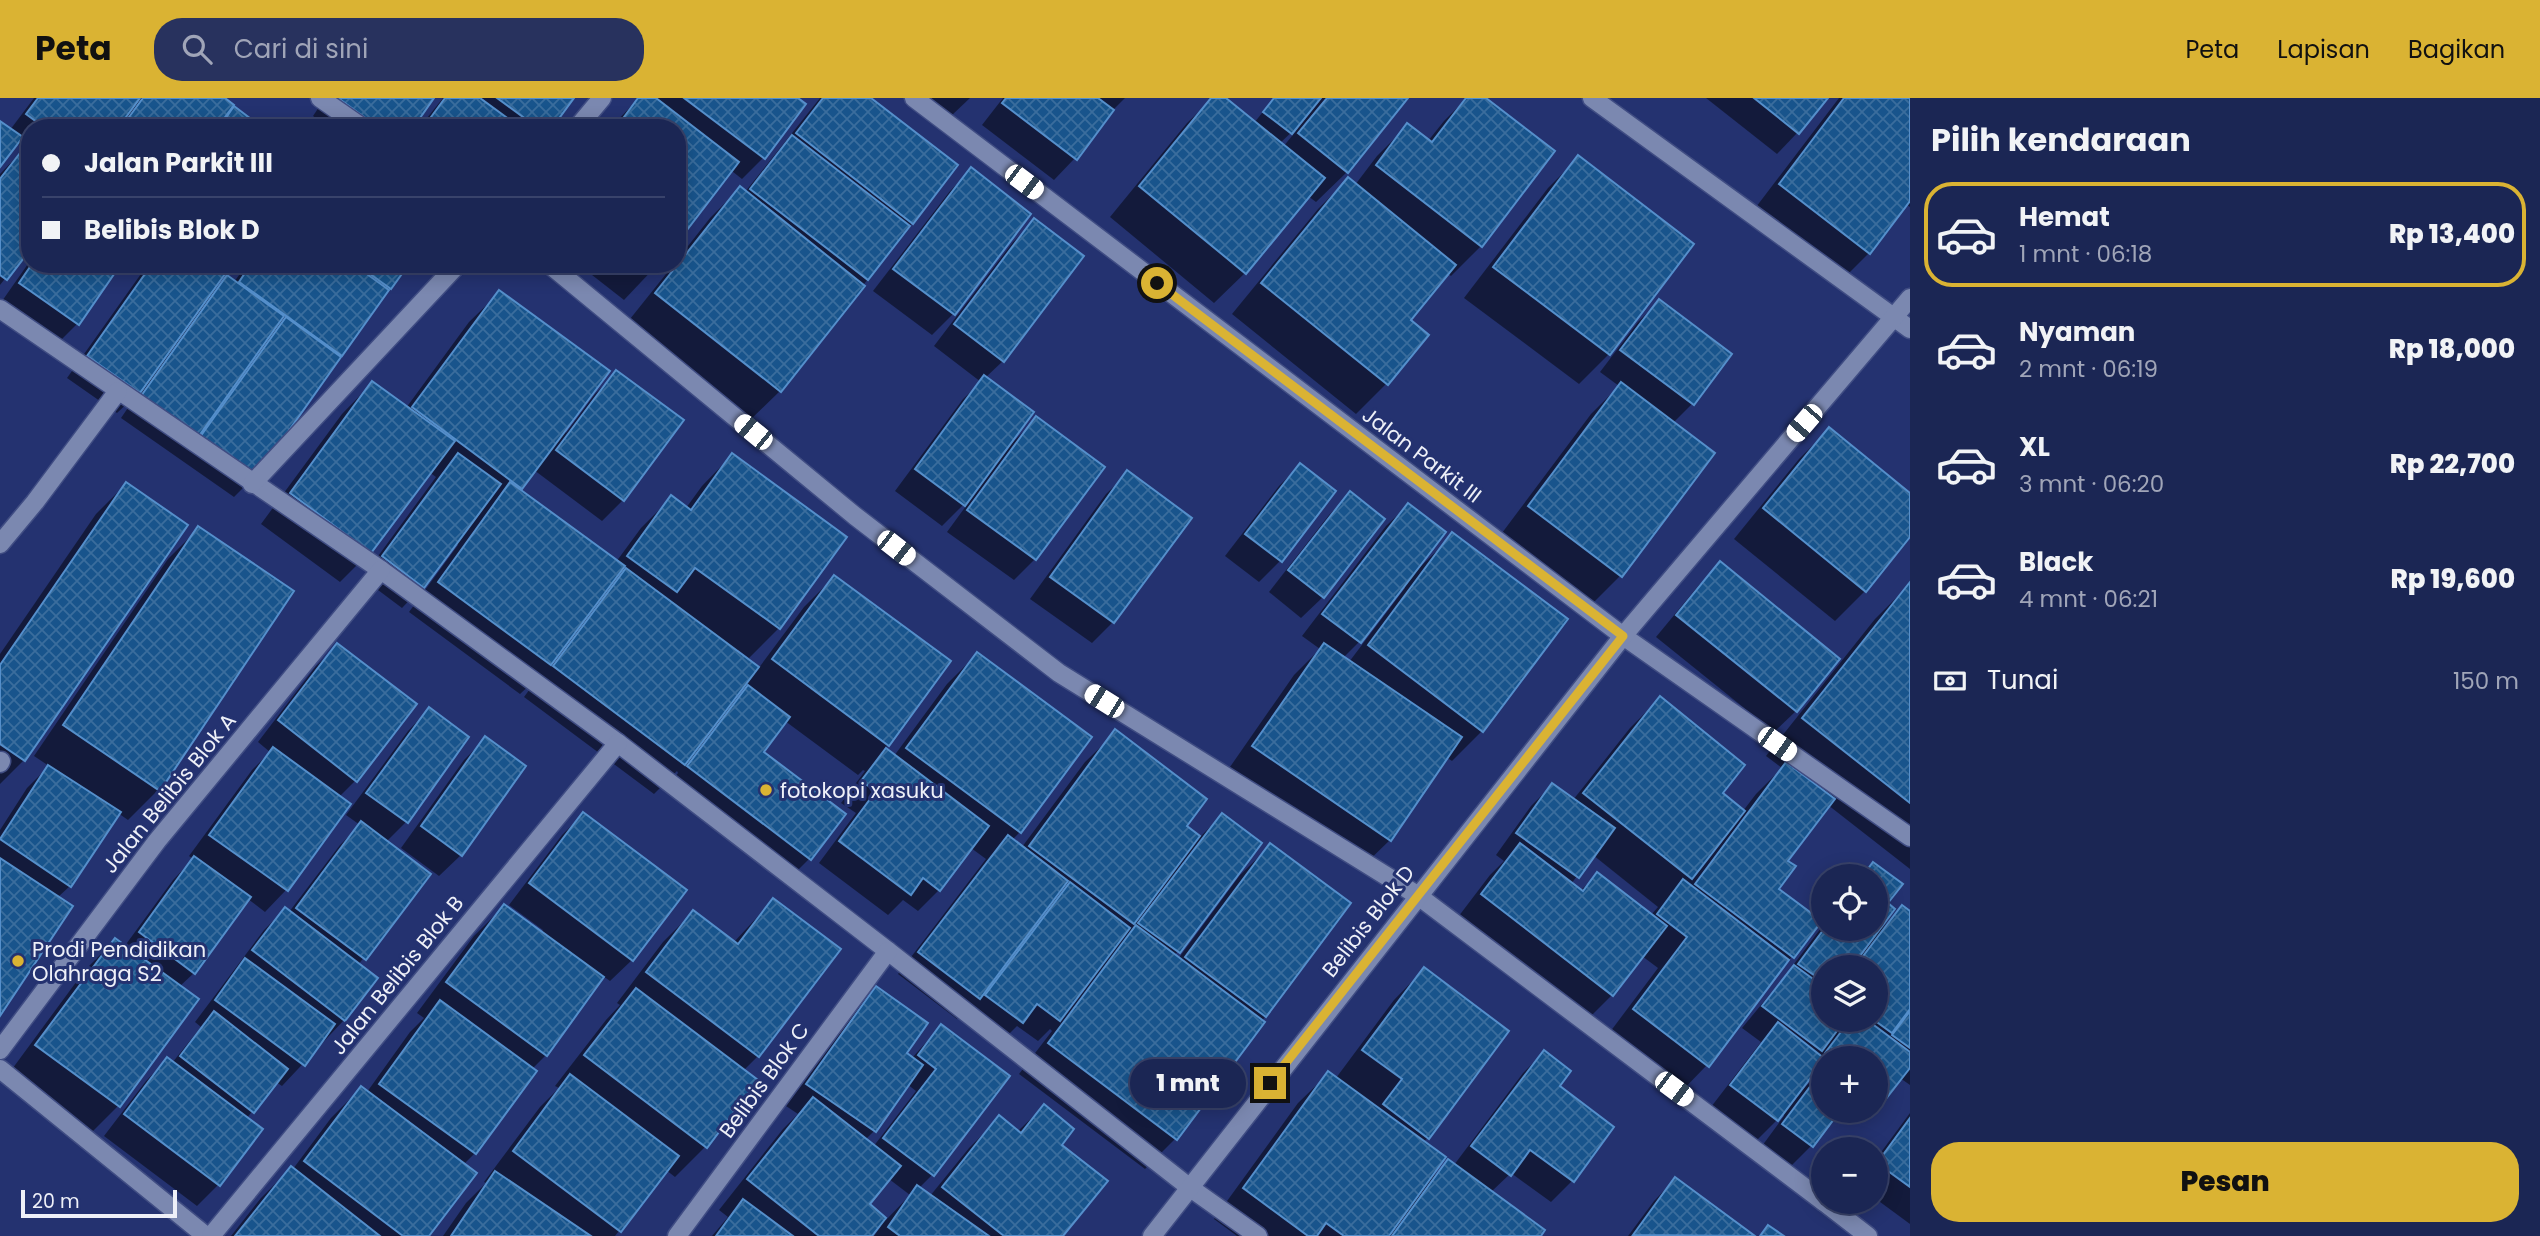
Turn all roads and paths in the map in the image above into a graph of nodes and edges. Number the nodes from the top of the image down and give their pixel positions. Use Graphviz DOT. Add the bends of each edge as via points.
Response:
graph roads {
  1 [pos="320,98"];
  2 [pos="602,98"];
  3 [pos="914,98"];
  4 [pos="1592,98"];
  5 [pos="350,119"];
  6 [pos="584,119"];
  7 [pos="450,273"];
  8 [pos="560,273"];
  9 [pos="1910,298"];
  10 [pos="0,309"];
  11 [pos="1894,317"];
  12 [pos="1910,329"];
  13 [pos="118,391"];
  14 [pos="252,484"];
  15 [pos="0,544"];
  16 [pos="381,570"];
  17 [pos="1623,636"];
  18 [pos="618,743"];
  19 [pos="1910,837"];
  20 [pos="1417,895"];
  21 [pos="888,951"];
  22 [pos="0,1050"];
  23 [pos="0,1069"];
  24 [pos="1189,1187"];
  25 [pos="1811,1192"];
  26 [pos="1840,1214"];
  27 [pos="209,1236"];
  28 [pos="677,1236"];
  29 [pos="1152,1236"];
  30 [pos="1258,1236"];
  31 [pos="1868,1236"];
  1 -- 5 [label="street"];
  2 -- 6 [label="street"];
  3 -- 17 [label="street, Jalan Parkit III"];
  4 -- 11 [label="street"];
  7 -- 14 [label="street"];
  8 -- 20 [label="street" via="855,516 1059,673"];
  9 -- 11 [label="street, Belibis Blok D"];
  10 -- 13 [label="street"];
  11 -- 12 [label="street"];
  11 -- 17 [label="street, Belibis Blok D"];
  13 -- 14 [label="street"];
  13 -- 15 [label="street"];
  14 -- 16 [label="street"];
  16 -- 18 [label="street"];
  16 -- 22 [label="street, Jalan Belibis Blok A" via="156,841"];
  17 -- 19 [label="street, Jalan Parkit III"];
  17 -- 20 [label="street, Belibis Blok D"];
  18 -- 21 [label="street"];
  18 -- 27 [label="street, Jalan Belibis Blok B"];
  20 -- 24 [label="street, Belibis Blok D"];
  20 -- 25 [label="street"];
  21 -- 24 [label="street"];
  21 -- 28 [label="street, Belibis Blok C"];
  23 -- 27 [label="street"];
  24 -- 29 [label="street, Belibis Blok D"];
  24 -- 30 [label="street"];
  26 -- 31 [label="street"];
}
